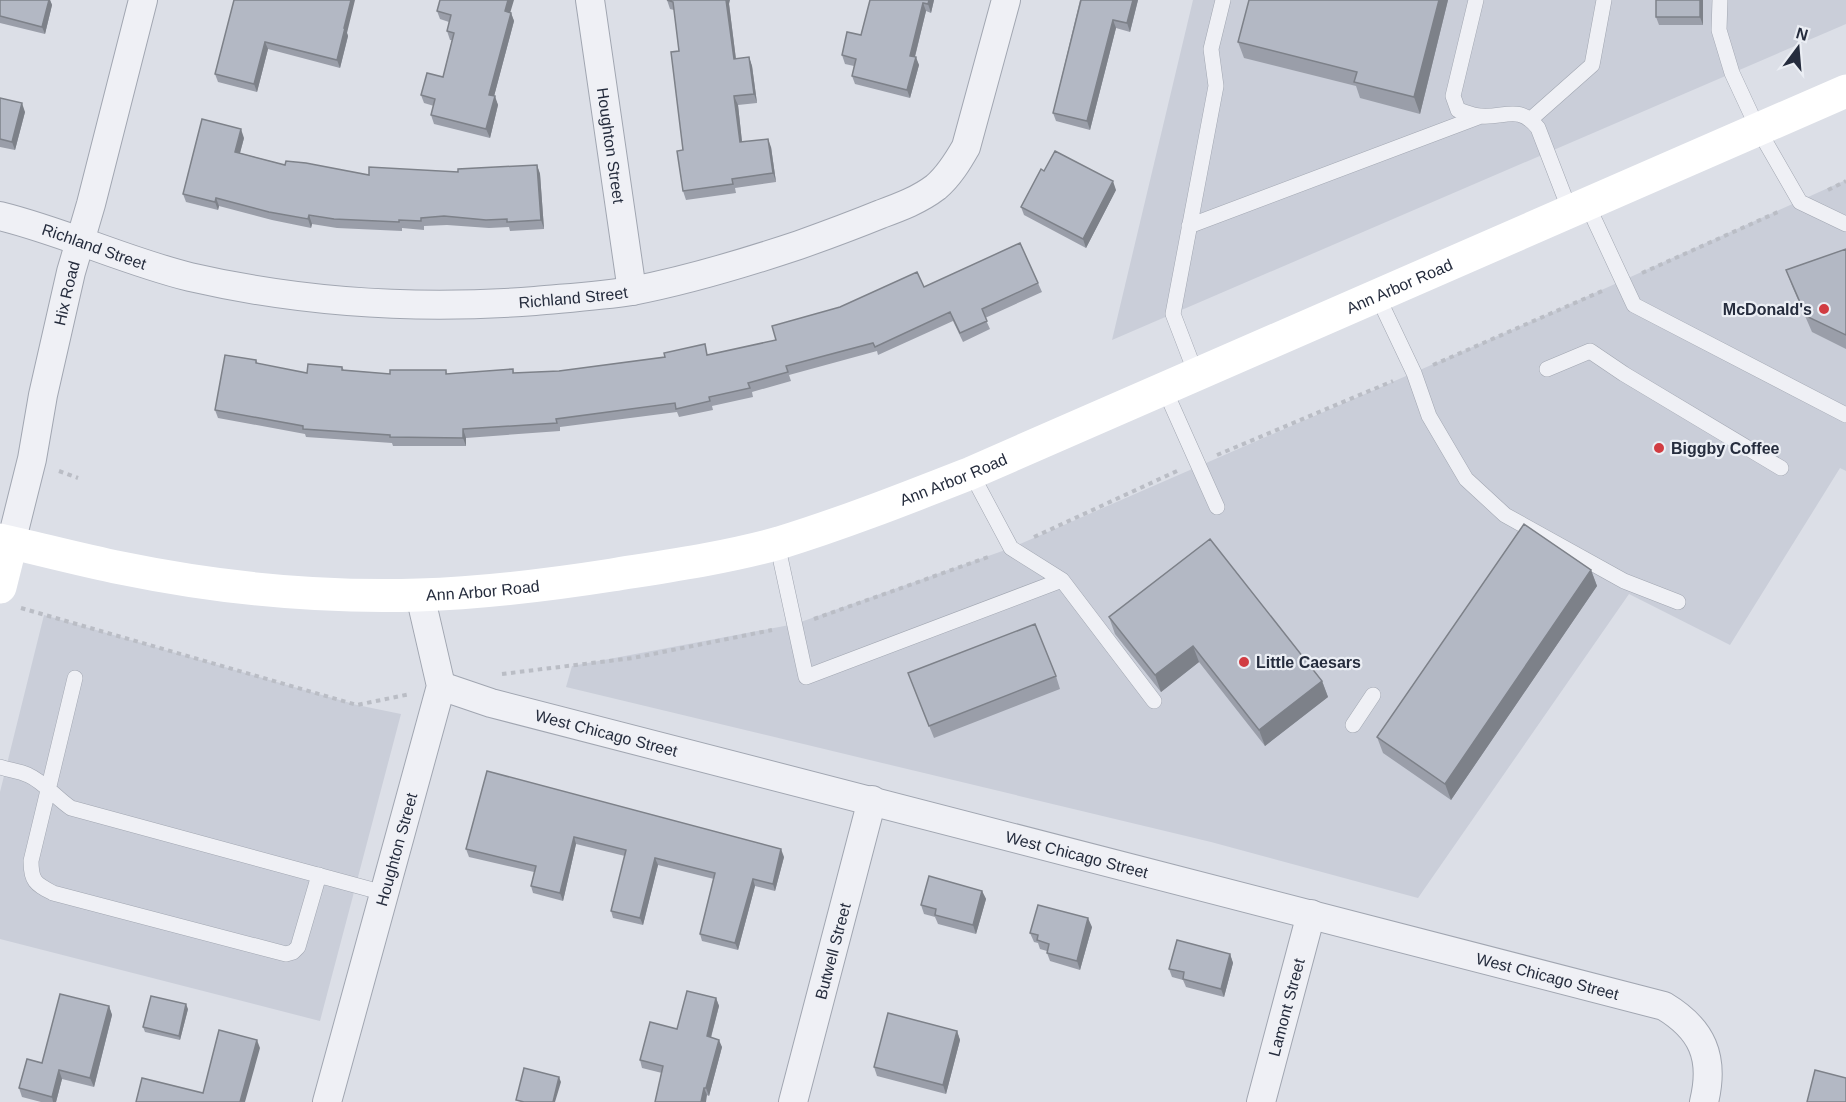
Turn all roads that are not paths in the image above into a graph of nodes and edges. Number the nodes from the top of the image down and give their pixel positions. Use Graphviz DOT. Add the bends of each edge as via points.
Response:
graph roads {
  1 [pos="143,0"];
  2 [pos="590,0"];
  3 [pos="1006,0"];
  4 [pos="1223,0"];
  5 [pos="1476,0"];
  6 [pos="1604,0"];
  7 [pos="1720,0"];
  8 [pos="1846,91"];
  9 [pos="1481,117"];
  10 [pos="1531,119"];
  11 [pos="1758,129"];
  12 [pos="1579,208"];
  13 [pos="0,216"];
  14 [pos="1846,224"];
  15 [pos="1189,226"];
  16 [pos="81,240"];
  17 [pos="632,291"];
  18 [pos="1377,296"];
  19 [pos="1547,369"];
  20 [pos="1196,374"];
  21 [pos="1164,388"];
  22 [pos="1846,415"];
  23 [pos="1781,468"];
  24 [pos="971,473"];
  25 [pos="1217,507"];
  26 [pos="6,541"];
  27 [pos="777,543"];
  28 [pos="1062,580"];
  29 [pos="420,595"];
  30 [pos="6,597"];
  31 [pos="1678,602"];
  32 [pos="75,678"];
  33 [pos="441,686"];
  34 [pos="1373,695"];
  35 [pos="1154,701"];
  36 [pos="1353,725"];
  37 [pos="0,767"];
  38 [pos="47,789"];
  39 [pos="872,800"];
  40 [pos="319,875"];
  41 [pos="384,893"];
  42 [pos="1311,914"];
  43 [pos="327,1102"];
  44 [pos="793,1102"];
  45 [pos="1261,1102"];
  46 [pos="1704,1102"];
  1 -- 16 [label="street, Hix Road"];
  2 -- 17 [label="street, Houghton Street"];
  3 -- 17 [label="street, Richland Street" via="966,147 937,186 916,200 838,231 745,263"];
  4 -- 15 [label="lane" via="1211,49 1216,86"];
  5 -- 9 [label="lane" via="1453,96 1458,110"];
  6 -- 10 [label="lane" via="1592,65"];
  7 -- 11 [label="lane" via="1719,30 1732,73"];
  8 -- 11 [label="main road, Ann Arbor Road"];
  9 -- 10 [label="lane" via="1510,113"];
  9 -- 15 [label="lane"];
  10 -- 12 [label="lane"];
  11 -- 12 [label="main road, Ann Arbor Road"];
  11 -- 14 [label="lane" via="1800,202"];
  12 -- 18 [label="main road, Ann Arbor Road"];
  12 -- 22 [label="lane" via="1634,305"];
  13 -- 16 [label="street, Richland Street"];
  15 -- 20 [label="lane" via="1173,314"];
  16 -- 17 [label="street, Richland Street" via="127,259 189,276 264,292 340,301 484,305"];
  16 -- 26 [label="street, Hix Road" via="43,395 32,459"];
  18 -- 20 [label="main road, Ann Arbor Road"];
  18 -- 31 [label="lane" via="1430,416 1466,479 1505,515 1624,581"];
  19 -- 23 [label="lane" via="1590,351"];
  20 -- 21 [label="main road, Ann Arbor Road"];
  21 -- 24 [label="main road, Ann Arbor Road"];
  21 -- 25 [label="lane"];
  24 -- 27 [label="main road, Ann Arbor Road" via="847,521"];
  24 -- 28 [label="lane" via="1011,548"];
  26 -- 29 [label="main road, Ann Arbor Road" via="121,568 209,582 302,592"];
  26 -- 30 [label="main road, Hix Road"];
  27 -- 28 [label="lane" via="806,677"];
  27 -- 29 [label="main road, Ann Arbor Road" via="687,564 539,586"];
  28 -- 35 [label="lane"];
  29 -- 33 [label="street, Houghton Street"];
  32 -- 38 [label="lane"];
  33 -- 39 [label="street, West Chicago Street" via="491,703"];
  33 -- 41 [label="street, Houghton Street"];
  34 -- 36 [label="lane"];
  37 -- 38 [label="lane" via="27,774"];
  38 -- 40 [label="lane" via="71,808"];
  38 -- 40 [label="lane" via="31,872 36,884 53,893 286,954 298,947"];
  39 -- 42 [label="street, West Chicago Street"];
  39 -- 44 [label="street, Butwell Street"];
  40 -- 41 [label="lane"];
  41 -- 43 [label="street, Houghton Street"];
  42 -- 45 [label="street, Lamont Street"];
  42 -- 46 [label="street, West Chicago Street" via="1664,1006 1695,1032 1705,1050 1708,1070"];
}
